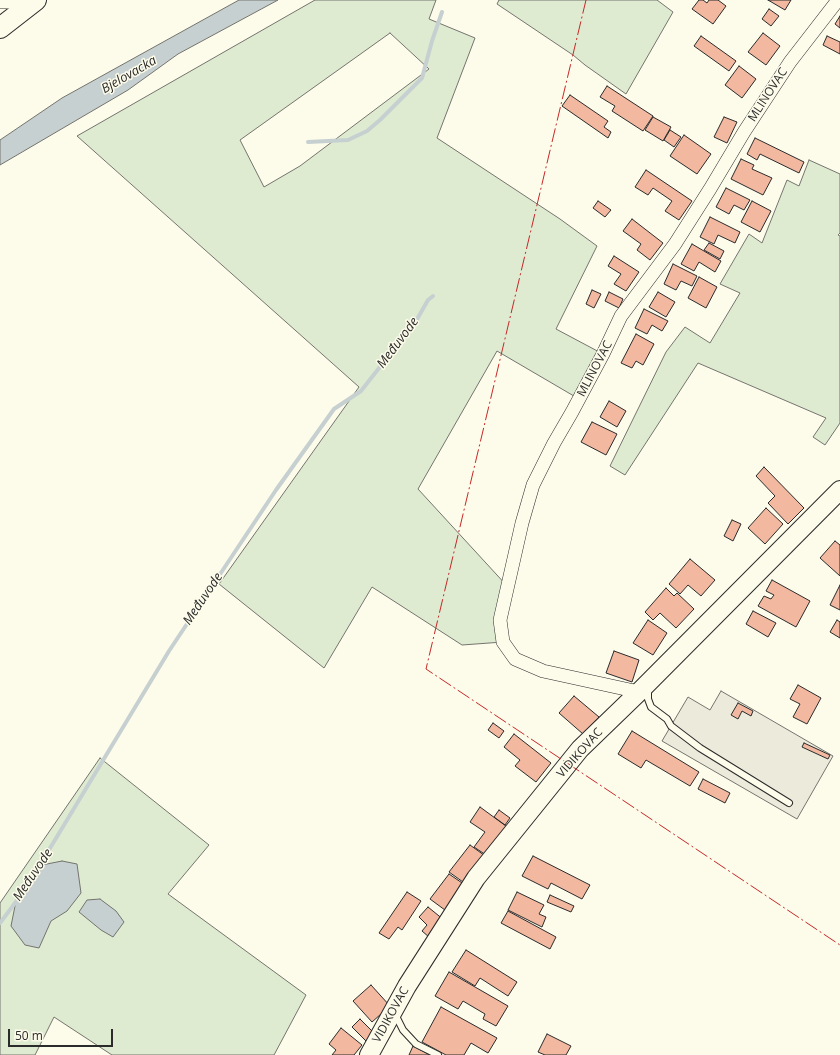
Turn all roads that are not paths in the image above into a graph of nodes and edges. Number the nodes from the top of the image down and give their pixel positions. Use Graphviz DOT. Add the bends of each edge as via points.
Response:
graph roads {
  1 [pos="26,0"];
  2 [pos="36,0"];
  3 [pos="838,0"];
  4 [pos="0,2"];
  5 [pos="0,28"];
  6 [pos="840,490"];
  7 [pos="643,688"];
  8 [pos="790,803"];
  9 [pos="394,1011"];
  10 [pos="369,1055"];
  11 [pos="438,1055"];
  1 -- 4 [label="street"];
  2 -- 5 [label="main road"];
  3 -- 7 [label="street, MLINOVAC" via="790,62 675,244 621,316 538,474 522,523 500,620 503,642 515,659 543,671"];
  6 -- 7 [label="street, VIDIKOVAC"];
  7 -- 8 [label="lane" via="651,707 667,719 671,726 700,748"];
  7 -- 9 [label="street, VIDIKOVAC" via="580,749 476,878 407,986"];
  9 -- 10 [label="street, VIDIKOVAC"];
  9 -- 11 [label="lane" via="403,1030 416,1044"];
}
